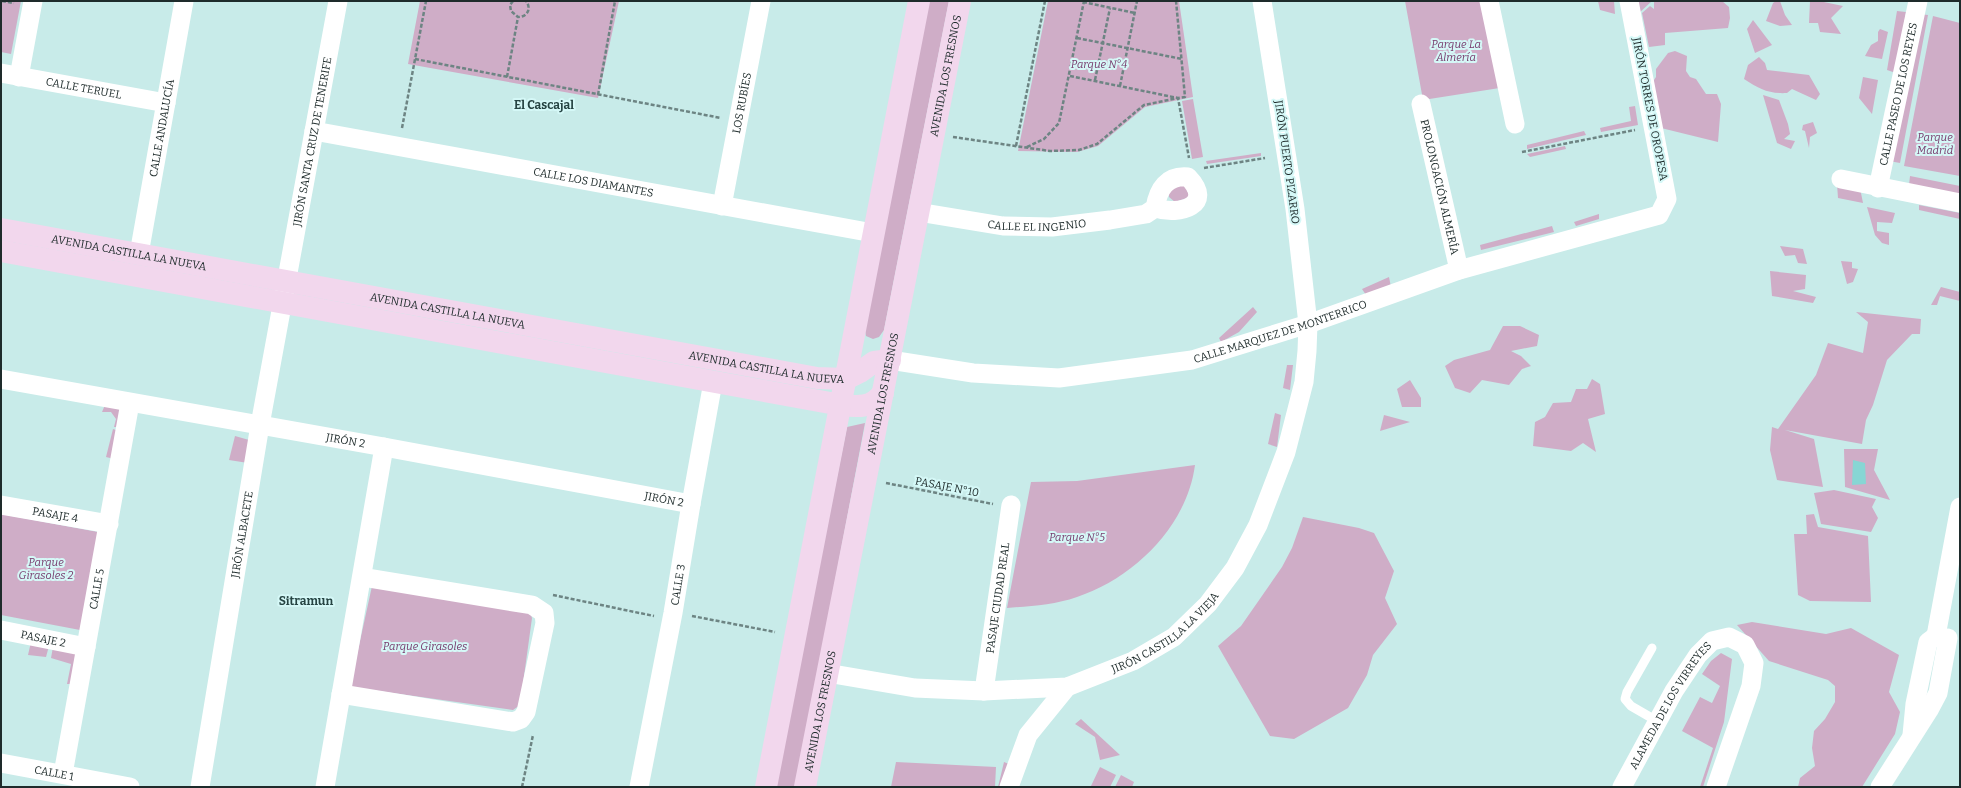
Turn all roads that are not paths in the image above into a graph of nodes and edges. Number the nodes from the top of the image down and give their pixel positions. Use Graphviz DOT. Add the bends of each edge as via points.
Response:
graph roads {
  1 [pos="33,1"];
  2 [pos="184,1"];
  3 [pos="338,1"];
  4 [pos="761,1"];
  5 [pos="919,1"];
  6 [pos="960,1"];
  7 [pos="1262,1"];
  8 [pos="1489,1"];
  9 [pos="1629,1"];
  10 [pos="1918,1"];
  11 [pos="10,75"];
  12 [pos="166,103"];
  13 [pos="1421,104"];
  14 [pos="1515,124"];
  15 [pos="314,131"];
  16 [pos="1841,179"];
  17 [pos="1878,188"];
  18 [pos="1960,204"];
  19 [pos="722,206"];
  20 [pos="1155,208"];
  21 [pos="918,212"];
  22 [pos="1659,215"];
  23 [pos="1,229"];
  24 [pos="873,233"];
  25 [pos="1,251"];
  26 [pos="140,254"];
  27 [pos="1459,270"];
  28 [pos="285,282"];
  29 [pos="282,304"];
  30 [pos="1308,324"];
  31 [pos="890,360"];
  32 [pos="846,378"];
  33 [pos="1,379"];
  34 [pos="714,382"];
  35 [pos="883,393"];
  36 [pos="130,404"];
  37 [pos="841,405"];
  38 [pos="260,425"];
  39 [pos="384,447"];
  40 [pos="690,504"];
  41 [pos="1,505"];
  42 [pos="1004,505"];
  43 [pos="1960,507"];
  44 [pos="109,524"];
  45 [pos="362,577"];
  46 [pos="1,630"];
  47 [pos="1948,638"];
  48 [pos="86,647"];
  49 [pos="1652,648"];
  50 [pos="827,673"];
  51 [pos="1068,687"];
  52 [pos="984,691"];
  53 [pos="341,694"];
  54 [pos="1657,721"];
  55 [pos="1,762"];
  56 [pos="62,774"];
  57 [pos="130,787"];
  58 [pos="200,787"];
  59 [pos="325,787"];
  60 [pos="639,787"];
  61 [pos="766,787"];
  62 [pos="805,787"];
  63 [pos="1009,787"];
  64 [pos="1622,787"];
  65 [pos="1716,787"];
  66 [pos="1880,787"];
  1 -- 11 [label="street"];
  2 -- 12 [label="street, CALLE ANDALUCÍA"];
  3 -- 15 [label="street, JIRÓN SANTA CRUZ DE TENERIFE"];
  4 -- 19 [label="street, LOS RUBÍES"];
  5 -- 24 [label="street"];
  6 -- 21 [label="street, AVENIDA LOS FRESNOS"];
  7 -- 30 [label="street, JIRÓN PUERTO PIZARRO" via="1295,210"];
  8 -- 14 [label="street"];
  9 -- 22 [label="street, JIRÓN TORRES DE OROPESA" via="1667,199"];
  10 -- 17 [label="street, CALLE PASEO DE LOS REYES"];
  11 -- 12 [label="street, CALLE TERUEL"];
  12 -- 26 [label="street, CALLE ANDALUCÍA"];
  13 -- 27 [label="street, PROLONGACIÓN ALMERÍA"];
  15 -- 19 [label="street, CALLE LOS DIAMANTES"];
  15 -- 28 [label="street, JIRÓN SANTA CRUZ DE TENERIFE"];
  16 -- 17 [label="street"];
  17 -- 18 [label="street"];
  19 -- 24 [label="street, CALLE LOS DIAMANTES"];
  20 -- 21 [label="street, CALLE EL INGENIO" via="1146,214 1052,227 1003,226"];
  21 -- 31 [label="street, AVENIDA LOS FRESNOS"];
  22 -- 27 [label="street, CALLE MARQUEZ DE MONTERRICO"];
  23 -- 26 [label="street, AVENIDA CASTILLA LA NUEVA"];
  24 -- 32 [label="street"];
  25 -- 29 [label="street, AVENIDA CASTILLA LA NUEVA"];
  26 -- 28 [label="street, AVENIDA CASTILLA LA NUEVA"];
  27 -- 30 [label="street, CALLE MARQUEZ DE MONTERRICO"];
  28 -- 29 [label="street, JIRÓN ALBACETE"];
  28 -- 32 [label="street, AVENIDA CASTILLA LA NUEVA" via="817,378"];
  29 -- 34 [label="street, AVENIDA CASTILLA LA NUEVA"];
  29 -- 38 [label="street, JIRÓN ALBACETE"];
  30 -- 31 [label="street, CALLE MARQUEZ DE MONTERRICO" via="1192,360 1060,378 973,373"];
  30 -- 51 [label="street, JIRÓN CASTILLA LA VIEJA" via="1304,382 1286,452 1258,525 1235,568 1208,604 1174,637 1133,661"];
  31 -- 32 [label="street, AVENIDA CASTILLA LA NUEVA" via="874,362"];
  31 -- 35 [label="street, AVENIDA LOS FRESNOS"];
  32 -- 37 [label="street"];
  33 -- 36 [label="street, JIRÓN 2"];
  34 -- 37 [label="street, AVENIDA CASTILLA LA NUEVA"];
  34 -- 40 [label="street, CALLE 3"];
  35 -- 37 [label="street, AVENIDA CASTILLA LA NUEVA" via="877,401 867,405"];
  35 -- 50 [label="street, AVENIDA LOS FRESNOS"];
  36 -- 38 [label="street, JIRÓN 2"];
  36 -- 44 [label="street, CALLE 5"];
  37 -- 61 [label="street"];
  38 -- 39 [label="street, JIRÓN 2"];
  38 -- 58 [label="street, JIRÓN ALBACETE"];
  39 -- 40 [label="street, JIRÓN 2"];
  39 -- 45 [label="street"];
  40 -- 60 [label="street, CALLE 3" via="673,613"];
  41 -- 44 [label="street, PASAJE 4"];
  42 -- 52 [label="street, PASAJE CIUDAD REAL"];
  43 -- 47 [label="street"];
  44 -- 48 [label="street, CALLE 5"];
  45 -- 53 [label="street"];
  45 -- 53 [label="street" via="532,605 544,613 545,624 526,712 513,722"];
  46 -- 48 [label="street, PASAJE 2"];
  47 -- 66 [label="street" via="1928,642 1915,704 1912,738"];
  48 -- 56 [label="street, CALLE 5"];
  49 -- 54 [label="lane" via="1625,699 1631,706"];
  50 -- 52 [label="street, JIRÓN CASTILLA LA VIEJA" via="915,688"];
  50 -- 62 [label="street, AVENIDA LOS FRESNOS"];
  51 -- 52 [label="street, JIRÓN CASTILLA LA VIEJA"];
  51 -- 63 [label="street" via="1028,735"];
  53 -- 59 [label="street"];
  54 -- 64 [label="street, ALAMEDA DE LOS VIRREYES"];
  54 -- 65 [label="street, ALAMEDA DE LOS VIRREYES" via="1698,655 1712,641 1729,637 1745,645 1754,663 1751,686"];
  55 -- 56 [label="street, CALLE 1"];
  56 -- 57 [label="street, CALLE 1"];
}
